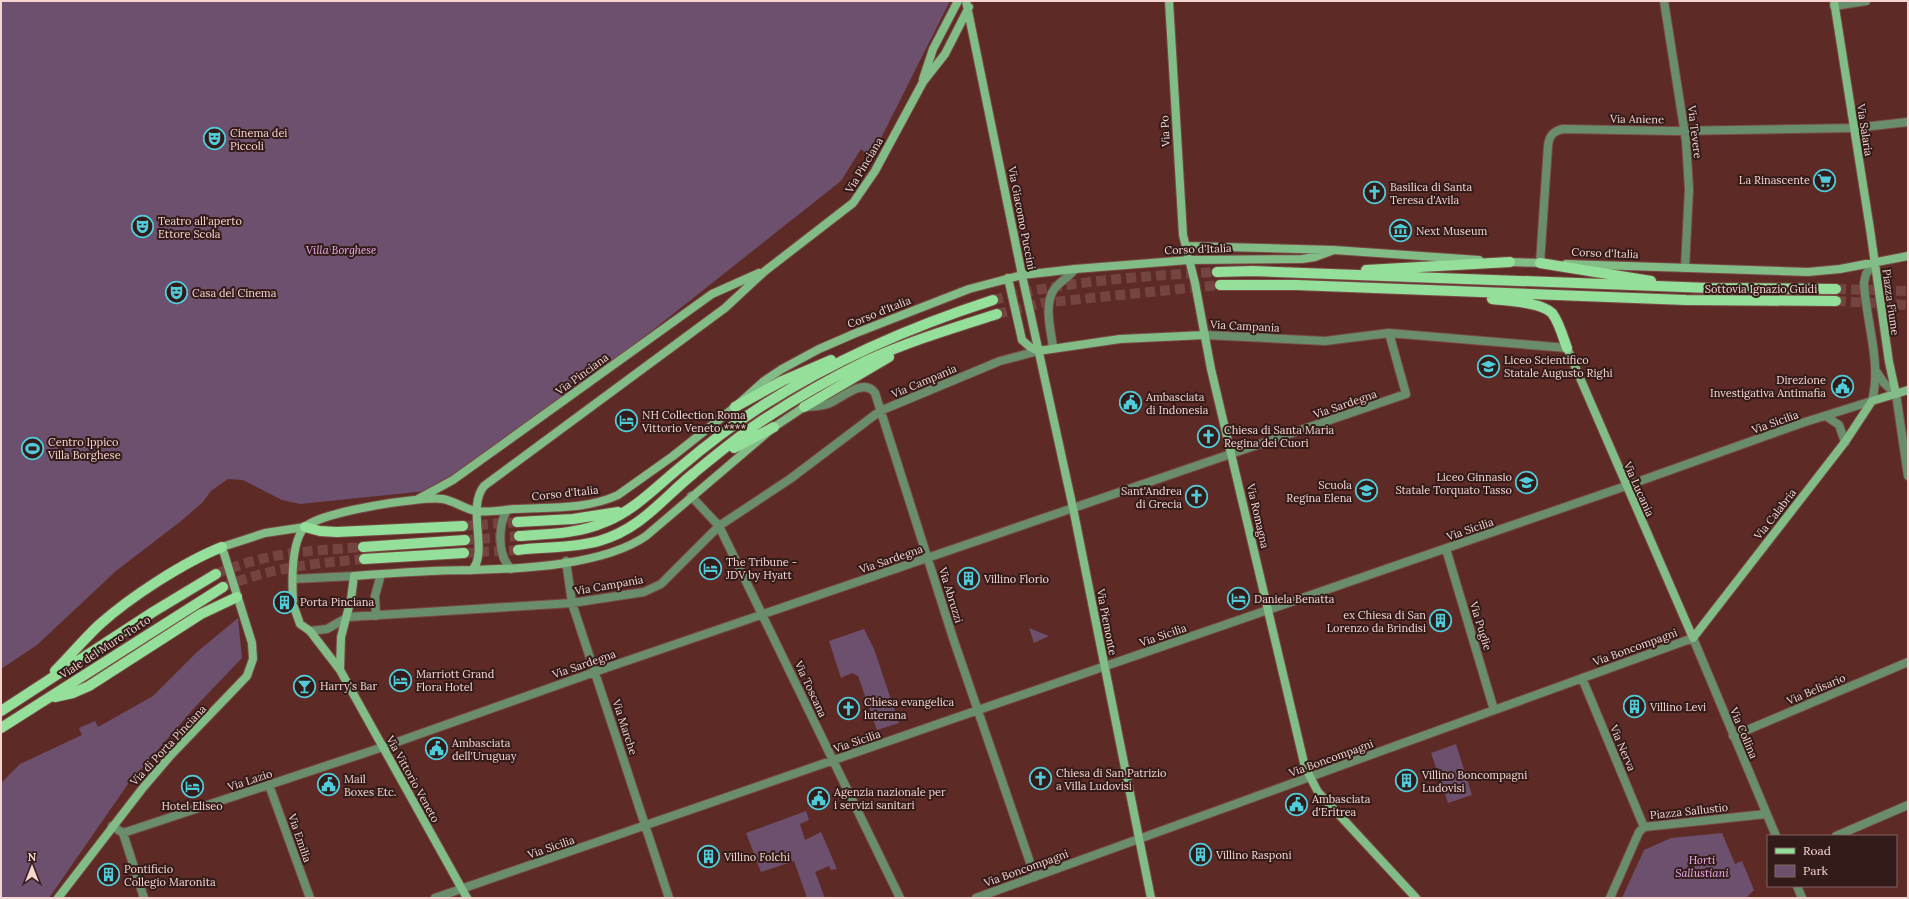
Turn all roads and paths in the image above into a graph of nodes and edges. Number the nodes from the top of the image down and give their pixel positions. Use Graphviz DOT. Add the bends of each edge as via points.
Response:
graph roads {
  1 [pos="958,1"];
  2 [pos="1169,1"];
  3 [pos="1664,1"];
  4 [pos="1866,1"];
  5 [pos="969,3"];
  6 [pos="1834,3"];
  7 [pos="923,82"];
  8 [pos="1908,122"];
  9 [pos="1854,128"];
  10 [pos="1684,130"];
  11 [pos="1186,246"];
  12 [pos="1334,250"];
  13 [pos="1908,256"];
  14 [pos="1189,260"];
  15 [pos="1510,262"];
  16 [pos="1874,262"];
  17 [pos="1540,263"];
  18 [pos="1686,268"];
  19 [pos="1075,269"];
  20 [pos="765,271"];
  21 [pos="1217,272"];
  22 [pos="1304,274"];
  23 [pos="1022,275"];
  24 [pos="1008,278"];
  25 [pos="1220,284"];
  26 [pos="1693,287"];
  27 [pos="1836,289"];
  28 [pos="1430,291"];
  29 [pos="993,300"];
  30 [pos="1836,301"];
  31 [pos="997,314"];
  32 [pos="1389,333"];
  33 [pos="1204,335"];
  34 [pos="913,343"];
  35 [pos="1053,347"];
  36 [pos="1567,348"];
  37 [pos="861,351"];
  38 [pos="1038,351"];
  39 [pos="1875,371"];
  40 [pos="1908,390"];
  41 [pos="1896,394"];
  42 [pos="1872,401"];
  43 [pos="735,407"];
  44 [pos="804,407"];
  45 [pos="880,411"];
  46 [pos="1826,416"];
  47 [pos="774,427"];
  48 [pos="1845,442"];
  49 [pos="1232,454"];
  50 [pos="711,461"];
  51 [pos="1908,476"];
  52 [pos="1626,486"];
  53 [pos="691,496"];
  54 [pos="415,500"];
  55 [pos="1073,508"];
  56 [pos="628,509"];
  57 [pos="507,510"];
  58 [pos="477,511"];
  59 [pos="517,522"];
  60 [pos="306,526"];
  61 [pos="463,526"];
  62 [pos="719,526"];
  63 [pos="519,536"];
  64 [pos="465,540"];
  65 [pos="222,547"];
  66 [pos="363,547"];
  67 [pos="1446,549"];
  68 [pos="518,550"];
  69 [pos="464,553"];
  70 [pos="928,558"];
  71 [pos="364,559"];
  72 [pos="566,561"];
  73 [pos="510,569"];
  74 [pos="472,570"];
  75 [pos="216,574"];
  76 [pos="381,574"];
  77 [pos="354,576"];
  78 [pos="293,579"];
  79 [pos="223,586"];
  80 [pos="237,597"];
  81 [pos="572,603"];
  82 [pos="1269,610"];
  83 [pos="763,614"];
  84 [pos="376,616"];
  85 [pos="348,617"];
  86 [pos="310,631"];
  87 [pos="1693,638"];
  88 [pos="1908,662"];
  89 [pos="1105,667"];
  90 [pos="340,670"];
  91 [pos="596,672"];
  92 [pos="1582,678"];
  93 [pos="43,685"];
  94 [pos="49,699"];
  95 [pos="1494,710"];
  96 [pos="1,711"];
  97 [pos="978,711"];
  98 [pos="1,728"];
  99 [pos="1733,736"];
  100 [pos="383,747"];
  101 [pos="833,761"];
  102 [pos="1309,777"];
  103 [pos="270,785"];
  104 [pos="1908,805"];
  105 [pos="1766,814"];
  106 [pos="112,826"];
  107 [pos="646,826"];
  108 [pos="1644,827"];
  109 [pos="123,833"];
  110 [pos="1776,835"];
  111 [pos="1838,835"];
  112 [pos="1139,838"];
  113 [pos="1035,877"];
  114 [pos="1797,887"];
  115 [pos="462,888"];
  116 [pos="58,898"];
  117 [pos="144,898"];
  118 [pos="310,898"];
  119 [pos="435,898"];
  120 [pos="467,898"];
  121 [pos="669,898"];
  122 [pos="900,898"];
  123 [pos="976,898"];
  124 [pos="1151,898"];
  125 [pos="1416,898"];
  126 [pos="1610,898"];
  127 [pos="1802,898"];
  1 -- 7 [label="street, Via Pinciana" via="930,54"];
  2 -- 11 [label="street, Via Po" via="1181,216"];
  3 -- 10 [label="street, Via Tevere"];
  4 -- 6 [label="street"];
  5 -- 7 [label="street, Via Pinciana" via="944,54"];
  5 -- 23 [label="street, Via Giacomo Puccini"];
  6 -- 9 [label="street, Via Salaria"];
  7 -- 20 [label="street, Via Pinciana" via="858,198"];
  8 -- 9 [label="street, Via Aniene"];
  9 -- 10 [label="street, Via Aniene"];
  9 -- 16 [label="street, Via Salaria"];
  10 -- 17 [label="street, Via Aniene" via="1563,129 1552,134 1548,146"];
  10 -- 18 [label="street, Via Tevere" via="1689,176"];
  11 -- 12 [label="street, Corso d'Italia"];
  11 -- 14 [label="street, Via Po"];
  12 -- 14 [label="street, Corso d'Italia" via="1302,259"];
  12 -- 15 [label="street, Corso d'Italia"];
  13 -- 16 [label="street, Piazza Fiume"];
  14 -- 19 [label="street, Corso d'Italia"];
  14 -- 33 [label="street, Via Romagna"];
  15 -- 17 [label="street, Corso d'Italia"];
  15 -- 22 [label="main road"];
  16 -- 18 [label="street, Corso d'Italia" via="1808,272"];
  16 -- 39 [label="street, Piazza Fiume" via="1866,274 1864,283"];
  16 -- 41 [label="street, Piazza Fiume"];
  17 -- 18 [label="street, Corso d'Italia"];
  17 -- 26 [label="main road"];
  19 -- 23 [label="street, Corso d'Italia"];
  19 -- 35 [label="street" via="1051,295"];
  20 -- 54 [label="street, Via Pinciana" via="712,294 453,480"];
  20 -- 58 [label="street, Via Pinciana" via="725,308 488,483 478,495"];
  21 -- 22 [label="main road"];
  22 -- 26 [label="main road"];
  23 -- 24 [label="street, Corso d'Italia"];
  23 -- 38 [label="street, Via Giacomo Puccini"];
  24 -- 38 [label="street" via="1022,340"];
  24 -- 43 [label="street, Corso d'Italia" via="969,289 819,349 764,381"];
  25 -- 28 [label="main road"];
  26 -- 27 [label="main road, Sottovia Ignazio Guidi"];
  28 -- 30 [label="main road, Sottovia Ignazio Guidi" via="1686,300"];
  28 -- 36 [label="main road" via="1544,308 1554,317"];
  29 -- 37 [label="main road"];
  31 -- 34 [label="main road"];
  32 -- 33 [label="street, Via Campania" via="1325,341"];
  32 -- 36 [label="street, Via Campania"];
  32 -- 49 [label="street, Via Sardegna" via="1406,394"];
  33 -- 35 [label="street, Via Campania" via="1120,339"];
  33 -- 49 [label="street, Via Romagna"];
  34 -- 44 [label="main road"];
  34 -- 50 [label="main road" via="867,361 804,394 753,427"];
  35 -- 38 [label="street, Via Campania"];
  36 -- 52 [label="street, Via Lucania"];
  37 -- 43 [label="main road" via="834,358 793,376"];
  37 -- 56 [label="main road" via="797,384 759,408"];
  38 -- 45 [label="street, Via Campania" via="1000,361"];
  38 -- 55 [label="street, Via Piemonte"];
  39 -- 41 [label="street"];
  39 -- 42 [label="street, Piazza Fiume"];
  40 -- 41 [label="street"];
  41 -- 42 [label="street"];
  41 -- 51 [label="street"];
  42 -- 46 [label="street, Via Sicilia"];
  42 -- 48 [label="street, Via Calabria"];
  43 -- 57 [label="street, Corso d'Italia" via="674,456 614,497 582,505"];
  44 -- 45 [label="street, Via Abruzzi" via="824,405 863,386 874,391"];
  44 -- 47 [label="street"];
  45 -- 62 [label="street, Via Campania" via="790,478"];
  45 -- 70 [label="street, Via Abruzzi"];
  46 -- 48 [label="street" via="1839,425"];
  46 -- 52 [label="street, Via Sicilia"];
  47 -- 50 [label="main road"];
  47 -- 53 [label="street"];
  48 -- 87 [label="street, Via Calabria"];
  49 -- 55 [label="street, Via Sardegna"];
  49 -- 82 [label="street, Via Romagna"];
  50 -- 68 [label="main road" via="642,520 613,536 581,544"];
  52 -- 67 [label="street, Via Sicilia"];
  52 -- 87 [label="street, Via Lucania"];
  53 -- 62 [label="street, Via Toscana"];
  53 -- 72 [label="street" via="631,546 602,556"];
  54 -- 58 [label="street, Corso d'Italia" via="443,499"];
  54 -- 60 [label="street, Corso d'Italia" via="336,514"];
  55 -- 70 [label="street, Via Sardegna"];
  55 -- 89 [label="street, Via Piemonte"];
  56 -- 59 [label="main road" via="601,516"];
  56 -- 63 [label="main road" via="613,519 584,529"];
  57 -- 58 [label="street, Corso d'Italia"];
  57 -- 73 [label="street" via="501,526 502,552"];
  58 -- 74 [label="street" via="478,557"];
  60 -- 61 [label="main road" via="320,531 337,532"];
  60 -- 65 [label="street, Corso d'Italia" via="266,532"];
  60 -- 78 [label="street" via="296,548"];
  62 -- 81 [label="street, Via Campania" via="661,584 644,592"];
  62 -- 83 [label="street, Via Toscana"];
  64 -- 66 [label="main road"];
  65 -- 80 [label="street, Via di Porta Pinciana"];
  65 -- 93 [label="main road" via="198,558 121,607 92,632"];
  67 -- 82 [label="street, Via Sicilia"];
  67 -- 95 [label="street, Via Puglie"];
  69 -- 71 [label="main road"];
  70 -- 83 [label="street, Via Sardegna"];
  70 -- 97 [label="street, Via Abruzzi"];
  72 -- 73 [label="street"];
  72 -- 81 [label="street, Via Marche"];
  73 -- 74 [label="street"];
  74 -- 76 [label="street"];
  75 -- 93 [label="main road, Viale del Muro Torto" via="152,612"];
  76 -- 77 [label="street"];
  76 -- 84 [label="street" via="375,596"];
  77 -- 78 [label="street"];
  77 -- 85 [label="street"];
  78 -- 86 [label="street" via="293,604 300,624"];
  79 -- 94 [label="main road, Viale del Muro Torto"];
  80 -- 94 [label="main road" via="201,614 89,686"];
  80 -- 106 [label="street, Via di Porta Pinciana" via="252,643 253,659 248,676 171,755"];
  81 -- 84 [label="street, Via Campania"];
  81 -- 91 [label="street, Via Marche"];
  82 -- 89 [label="street, Via Sicilia"];
  82 -- 102 [label="street, Via Romagna"];
  83 -- 91 [label="street, Via Sardegna"];
  83 -- 101 [label="street, Via Toscana"];
  84 -- 85 [label="street, Via Campania"];
  85 -- 86 [label="street" via="327,629"];
  85 -- 90 [label="street" via="342,637"];
  86 -- 90 [label="street, Via Vittorio Veneto"];
  87 -- 92 [label="street, Via Boncompagni"];
  87 -- 99 [label="street, Via Collina"];
  88 -- 99 [label="street, Via Belisario"];
  89 -- 97 [label="street, Via Sicilia"];
  89 -- 112 [label="street, Via Piemonte"];
  90 -- 100 [label="street, Via Vittorio Veneto"];
  91 -- 100 [label="street, Via Sardegna"];
  91 -- 107 [label="street, Via Marche"];
  92 -- 95 [label="street, Via Boncompagni"];
  92 -- 108 [label="street, Via Nerva"];
  93 -- 96 [label="main road, Viale del Muro Torto"];
  94 -- 98 [label="main road, Viale del Muro Torto"];
  95 -- 102 [label="street, Via Boncompagni"];
  97 -- 101 [label="street, Via Sicilia"];
  97 -- 113 [label="street, Via Abruzzi"];
  99 -- 105 [label="street, Via Collina"];
  100 -- 103 [label="street, Via Lazio"];
  100 -- 115 [label="street, Via Vittorio Veneto"];
  101 -- 107 [label="street, Via Sicilia"];
  101 -- 122 [label="street, Via Toscana"];
  102 -- 112 [label="street, Via Boncompagni"];
  102 -- 125 [label="street, Via Romagna" via="1318,792"];
  103 -- 109 [label="street, Via Lazio"];
  103 -- 118 [label="street, Via Emilia"];
  104 -- 111 [label="street"];
  105 -- 108 [label="street, Piazza Sallustio"];
  105 -- 110 [label="street, Via Collina"];
  106 -- 109 [label="street"];
  106 -- 116 [label="street, Via di Porta Pinciana"];
  107 -- 115 [label="street, Via Sicilia"];
  107 -- 121 [label="street, Via Marche"];
  108 -- 126 [label="street, Piazza Sallustio" via="1639,832"];
  109 -- 117 [label="street"];
  112 -- 113 [label="street, Via Boncompagni"];
  112 -- 124 [label="street, Via Piemonte"];
  113 -- 123 [label="street, Via Boncompagni"];
  114 -- 127 [label="street"];
  115 -- 119 [label="street, Via Sicilia"];
  115 -- 120 [label="street, Via Vittorio Veneto"];
}
